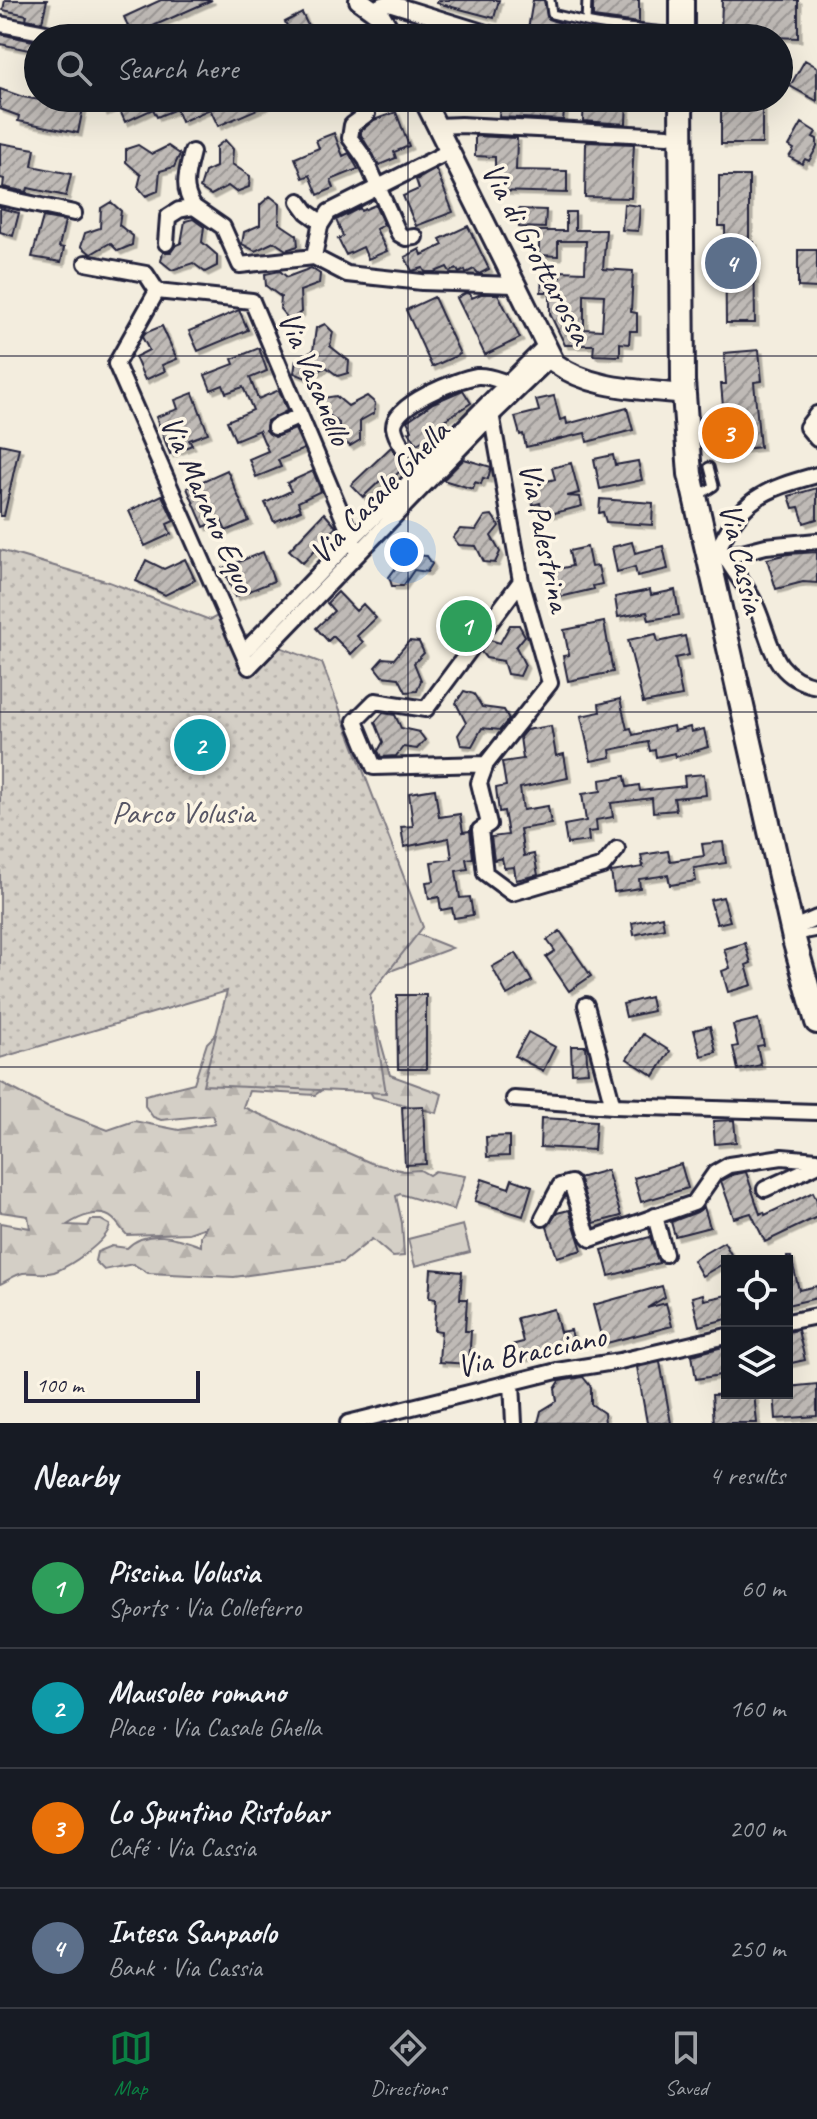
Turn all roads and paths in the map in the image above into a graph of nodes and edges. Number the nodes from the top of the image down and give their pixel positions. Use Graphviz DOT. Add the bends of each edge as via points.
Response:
graph roads {
  1 [pos="359,0"];
  2 [pos="550,0"];
  3 [pos="587,0"];
  4 [pos="682,0"];
  5 [pos="377,6"];
  6 [pos="586,22"];
  7 [pos="0,24"];
  8 [pos="387,24"];
  9 [pos="457,24"];
  10 [pos="596,24"];
  11 [pos="682,24"];
  12 [pos="24,29"];
  13 [pos="430,112"];
  14 [pos="681,112"];
  15 [pos="367,114"];
  16 [pos="437,126"];
  17 [pos="668,136"];
  18 [pos="450,151"];
  19 [pos="192,152"];
  20 [pos="379,187"];
  21 [pos="0,197"];
  22 [pos="299,201"];
  23 [pos="197,208"];
  24 [pos="74,213"];
  25 [pos="321,222"];
  26 [pos="415,237"];
  27 [pos="166,243"];
  28 [pos="314,257"];
  29 [pos="86,263"];
  30 [pos="515,285"];
  31 [pos="157,291"];
  32 [pos="548,352"];
  33 [pos="508,383"];
  34 [pos="684,394"];
  35 [pos="491,409"];
  36 [pos="817,414"];
  37 [pos="300,416"];
  38 [pos="275,427"];
  39 [pos="817,439"];
  40 [pos="709,467"];
  41 [pos="421,470"];
  42 [pos="817,475"];
  43 [pos="695,498"];
  44 [pos="352,539"];
  45 [pos="817,541"];
  46 [pos="358,553"];
  47 [pos="719,557"];
  48 [pos="521,581"];
  49 [pos="246,660"];
  50 [pos="817,686"];
  51 [pos="486,764"];
  52 [pos="617,849"];
  53 [pos="817,918"];
  54 [pos="817,932"];
  55 [pos="793,933"];
  56 [pos="586,1005"];
  57 [pos="817,1022"];
  58 [pos="514,1099"];
  59 [pos="613,1106"];
  60 [pos="817,1112"];
  61 [pos="817,1163"];
  62 [pos="765,1189"];
  63 [pos="655,1216"];
  64 [pos="543,1218"];
  65 [pos="665,1254"];
  66 [pos="817,1316"];
  67 [pos="793,1321"];
  68 [pos="721,1337"];
  69 [pos="512,1382"];
  70 [pos="348,1423"];
  71 [pos="514,1423"];
  1 -- 5 [label="street"];
  2 -- 6 [label="lane" via="552,14"];
  3 -- 6 [label="lane"];
  4 -- 11 [label="main road"];
  5 -- 8 [label="street"];
  5 -- 9 [label="street" via="389,3"];
  6 -- 10 [label="lane"];
  7 -- 12 [label="street"];
  13 -- 16 [label="street, Via di Grottarossa"];
  14 -- 34 [label="main road, Via Cassia"];
  15 -- 20 [label="street" via="352,125 350,138"];
  16 -- 17 [label="street"];
  16 -- 18 [label="street, Via di Grottarossa"];
  18 -- 20 [label="street"];
  18 -- 30 [label="street, Via di Grottarossa"];
  19 -- 23 [label="street" via="185,182"];
  20 -- 25 [label="street" via="329,212"];
  20 -- 26 [label="street" via="399,234"];
  21 -- 24 [label="street"];
  22 -- 25 [label="street"];
  23 -- 27 [label="street" via="172,212"];
  23 -- 28 [label="street" via="223,227 240,265"];
  25 -- 28 [label="street"];
  28 -- 30 [label="street" via="347,274"];
  29 -- 31 [label="street" via="146,274"];
  30 -- 32 [label="street, Via di Grottarossa"];
  31 -- 37 [label="street, Via Vasanello" via="252,301"];
  31 -- 49 [label="street, Via Marano Equo" via="116,364"];
  32 -- 33 [label="street, Via Casale Ghella"];
  32 -- 34 [label="street, Via di Grottarossa" via="574,375 592,381"];
  32 -- 35 [label="street, Via Casale Ghella"];
  33 -- 35 [label="street, Via Casale Ghella"];
  33 -- 41 [label="street" via="473,377 404,408 394,426"];
  34 -- 43 [label="main road, Via Cassia"];
  35 -- 41 [label="street, Via Casale Ghella"];
  35 -- 46 [label="street, Via Casale Ghella"];
  35 -- 48 [label="street, Via Palestrina"];
  36 -- 39 [label="street" via="807,427"];
  37 -- 38 [label="street"];
  37 -- 44 [label="street, Via Vasanello"];
  40 -- 43 [label="lane" via="714,486"];
  41 -- 44 [label="street, Via Casale Ghella"];
  42 -- 47 [label="street" via="766,491 742,513"];
  43 -- 47 [label="main road, Via Cassia"];
  44 -- 46 [label="street, Via Vasanello"];
  44 -- 49 [label="street, Via Casale Ghella"];
  45 -- 47 [label="street"];
  46 -- 49 [label="street, Via Casale Ghella"];
  47 -- 50 [label="street" via="755,603 780,665 796,680"];
  47 -- 55 [label="main road, Via Cassia"];
  48 -- 51 [label="street, Via Palestrina" via="550,683"];
  48 -- 51 [label="street" via="426,709 375,701 355,721 374,767"];
  51 -- 52 [label="street" via="479,783 489,824 480,830 485,873 512,893 603,866"];
  53 -- 55 [label="street"];
  54 -- 55 [label="lane"];
  55 -- 57 [label="main road, Via Cassia"];
  56 -- 59 [label="street"];
  58 -- 59 [label="street"];
  59 -- 60 [label="street"];
  61 -- 62 [label="street"];
  61 -- 63 [label="street" via="782,1157 729,1165 715,1173 694,1203"];
  63 -- 64 [label="street" via="591,1239 574,1187 566,1183"];
  63 -- 65 [label="street"];
  66 -- 67 [label="street"];
  68 -- 69 [label="street, Via Bracciano"];
  69 -- 70 [label="street, Via Bracciano"];
  69 -- 71 [label="street"];
}
